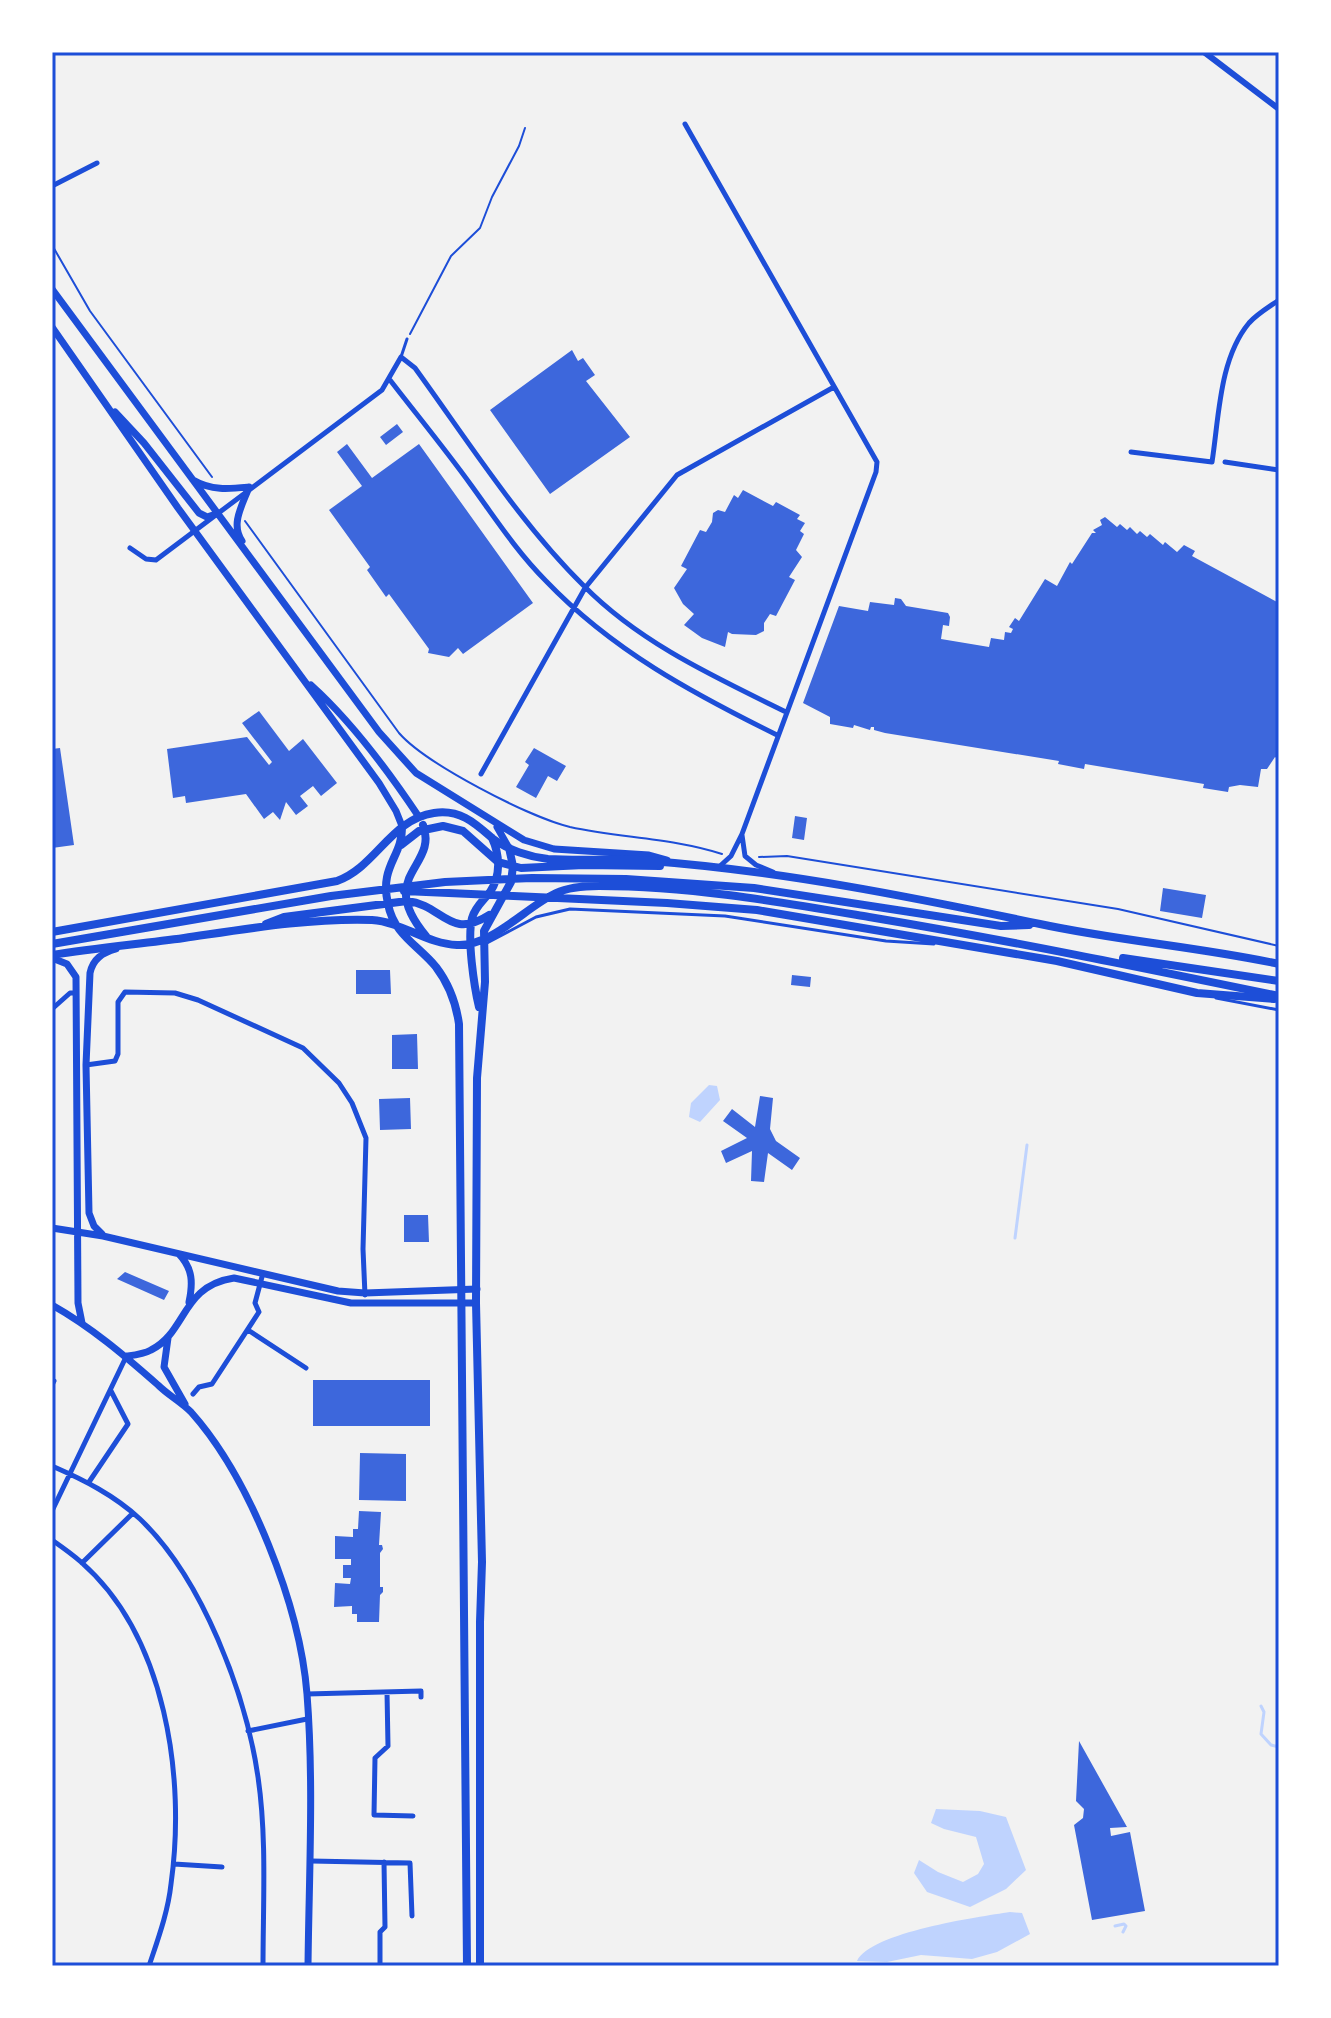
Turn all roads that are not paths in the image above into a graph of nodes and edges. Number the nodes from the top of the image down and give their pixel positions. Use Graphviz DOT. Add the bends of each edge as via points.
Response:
graph roads {
  1 [pos="1204,52"];
  2 [pos="1279,109"];
  3 [pos="685,124"];
  4 [pos="97,163"];
  5 [pos="52,186"];
  6 [pos="52,289"];
  7 [pos="1279,300"];
  8 [pos="52,327"];
  9 [pos="407,339"];
  10 [pos="401,357"];
  11 [pos="390,380"];
  12 [pos="834,387"];
  13 [pos="97,393"];
  14 [pos="1131,452"];
  15 [pos="1225,462"];
  16 [pos="1279,470"];
  17 [pos="189,478"];
  18 [pos="249,487"];
  19 [pos="216,514"];
  20 [pos="195,531"];
  21 [pos="130,548"];
  22 [pos="249,557"];
  23 [pos="585,588"];
  24 [pos="573,608"];
  25 [pos="303,678"];
  26 [pos="786,712"];
  27 [pos="777,735"];
  28 [pos="481,774"];
  29 [pos="419,817"];
  30 [pos="490,820"];
  31 [pos="402,826"];
  32 [pos="424,829"];
  33 [pos="742,834"];
  34 [pos="492,838"];
  35 [pos="399,846"];
  36 [pos="509,848"];
  37 [pos="498,862"];
  38 [pos="681,864"];
  39 [pos="513,866"];
  40 [pos="716,869"];
  41 [pos="784,877"];
  42 [pos="375,890"];
  43 [pos="407,901"];
  44 [pos="388,904"];
  45 [pos="496,909"];
  46 [pos="394,924"];
  47 [pos="471,924"];
  48 [pos="1042,925"];
  49 [pos="252,928"];
  50 [pos="52,932"];
  51 [pos="427,937"];
  52 [pos="485,940"];
  53 [pos="52,944"];
  54 [pos="472,944"];
  55 [pos="129,945"];
  56 [pos="961,946"];
  57 [pos="1079,954"];
  58 [pos="52,957"];
  59 [pos="1279,961"];
  60 [pos="1279,981"];
  61 [pos="74,993"];
  62 [pos="89,993"];
  63 [pos="1197,993"];
  64 [pos="1279,997"];
  65 [pos="52,1009"];
  66 [pos="1279,1010"];
  67 [pos="481,1015"];
  68 [pos="86,1065"];
  69 [pos="52,1228"];
  70 [pos="78,1231"];
  71 [pos="103,1236"];
  72 [pos="179,1254"];
  73 [pos="263,1273"];
  74 [pos="260,1284"];
  75 [pos="462,1289"];
  76 [pos="365,1293"];
  77 [pos="471,1298"];
  78 [pos="189,1302"];
  79 [pos="365,1304"];
  80 [pos="52,1305"];
  81 [pos="82,1323"];
  82 [pos="248,1330"];
  83 [pos="168,1336"];
  84 [pos="127,1356"];
  85 [pos="306,1368"];
  86 [pos="111,1390"];
  87 [pos="193,1394"];
  88 [pos="188,1409"];
  89 [pos="52,1466"];
  90 [pos="72,1474"];
  91 [pos="89,1482"];
  92 [pos="52,1511"];
  93 [pos="133,1513"];
  94 [pos="52,1540"];
  95 [pos="82,1563"];
  96 [pos="387,1692"];
  97 [pos="307,1694"];
  98 [pos="421,1697"];
  99 [pos="307,1719"];
  100 [pos="248,1731"];
  101 [pos="413,1816"];
  102 [pos="311,1861"];
  103 [pos="384,1862"];
  104 [pos="174,1864"];
  105 [pos="222,1867"];
  106 [pos="412,1916"];
  107 [pos="149,1966"];
  108 [pos="263,1966"];
  109 [pos="308,1966"];
  110 [pos="380,1966"];
  111 [pos="467,1966"];
  112 [pos="480,1966"];
  1 -- 2 [label="street"];
  3 -- 12 [label="street"];
  4 -- 5 [label="street"];
  6 -- 17 [label="main road"];
  7 -- 14 [label="street" via="1249,323 1235,347 1225,376 1212,462"];
  8 -- 13 [label="main road"];
  9 -- 10 [label="lane"];
  10 -- 11 [label="street"];
  10 -- 23 [label="street" via="415,368"];
  11 -- 18 [label="street" via="323,437"];
  11 -- 24 [label="street" via="510,539"];
  12 -- 23 [label="street" via="677,475"];
  12 -- 26 [label="street" via="877,462 876,472"];
  13 -- 19 [label="main road" via="199,513"];
  13 -- 20 [label="main road"];
  15 -- 16 [label="street"];
  17 -- 18 [label="main road" via="208,488"];
  17 -- 19 [label="main road"];
  18 -- 19 [label="street"];
  18 -- 22 [label="main road" via="237,531"];
  19 -- 20 [label="street"];
  19 -- 22 [label="main road"];
  20 -- 21 [label="street" via="156,560"];
  20 -- 25 [label="main road"];
  22 -- 30 [label="main road" via="398,754 433,786"];
  23 -- 24 [label="street"];
  23 -- 26 [label="street" via="664,648"];
  24 -- 27 [label="street" via="677,684"];
  24 -- 28 [label="street"];
  25 -- 29 [label="main road" via="328,701"];
  25 -- 31 [label="main road" via="379,783"];
  26 -- 27 [label="street"];
  27 -- 33 [label="street"];
  29 -- 31 [label="main road"];
  29 -- 32 [label="main road"];
  29 -- 34 [label="main road" via="452,813"];
  30 -- 36 [label="main road"];
  30 -- 38 [label="main road" via="524,840 554,849 649,855"];
  31 -- 35 [label="main road"];
  31 -- 50 [label="main road" via="361,869 337,881"];
  32 -- 35 [label="main road"];
  32 -- 37 [label="main road" via="463,831"];
  32 -- 43 [label="main road" via="425,847 408,880"];
  33 -- 40 [label="street" via="731,856"];
  33 -- 41 [label="street" via="750,861"];
  34 -- 36 [label="main road"];
  34 -- 37 [label="main road"];
  35 -- 44 [label="main road" via="388,869"];
  36 -- 38 [label="main road" via="548,859"];
  36 -- 39 [label="main road"];
  37 -- 39 [label="main road"];
  37 -- 47 [label="main road" via="495,884 475,909"];
  38 -- 39 [label="main road"];
  38 -- 40 [label="main road"];
  39 -- 45 [label="main road" via="508,890"];
  40 -- 41 [label="main road"];
  41 -- 48 [label="main road"];
  42 -- 48 [label="main road" via="532,878 665,881 754,888 1001,926"];
  42 -- 53 [label="main road"];
  42 -- 56 [label="main road" via="667,903 814,919"];
  43 -- 44 [label="main road"];
  43 -- 47 [label="main road" via="420,903 448,922"];
  43 -- 51 [label="main road"];
  44 -- 46 [label="main road"];
  44 -- 49 [label="main road" via="284,917"];
  45 -- 47 [label="main road"];
  45 -- 52 [label="main road" via="486,925"];
  46 -- 49 [label="main road" via="326,921"];
  46 -- 51 [label="main road"];
  46 -- 75 [label="main road" via="437,969 457,1009"];
  47 -- 54 [label="main road"];
  48 -- 59 [label="main road"];
  49 -- 55 [label="main road"];
  51 -- 54 [label="main road"];
  52 -- 54 [label="main road"];
  52 -- 56 [label="lane" via="498,940 536,917 570,909 725,916 886,941"];
  52 -- 57 [label="main road" via="556,893 603,886 752,898"];
  52 -- 67 [label="main road"];
  54 -- 67 [label="main road"];
  55 -- 58 [label="main road"];
  55 -- 62 [label="main road" via="94,962"];
  56 -- 63 [label="main road" via="1057,961"];
  57 -- 60 [label="main road"];
  57 -- 64 [label="main road"];
  58 -- 61 [label="main road" via="72,970"];
  61 -- 62 [label="main road"];
  61 -- 65 [label="street"];
  61 -- 70 [label="main road"];
  62 -- 68 [label="main road"];
  63 -- 64 [label="main road"];
  63 -- 66 [label="lane"];
  67 -- 77 [label="main road"];
  68 -- 71 [label="main road" via="89,1213"];
  68 -- 76 [label="street" via="115,1061 118,1002 125,992 186,995 303,1048 339,1083 366,1138"];
  69 -- 70 [label="main road"];
  70 -- 71 [label="main road"];
  70 -- 81 [label="main road"];
  71 -- 72 [label="main road"];
  72 -- 73 [label="main road"];
  72 -- 78 [label="main road" via="192,1280"];
  73 -- 74 [label="street"];
  73 -- 76 [label="main road"];
  74 -- 78 [label="main road" via="221,1280"];
  74 -- 79 [label="main road"];
  74 -- 82 [label="street" via="255,1303 259,1312"];
  75 -- 76 [label="main road"];
  75 -- 77 [label="main road"];
  75 -- 77 [label="main road"];
  76 -- 79 [label="street"];
  77 -- 79 [label="main road"];
  77 -- 111 [label="main road"];
  77 -- 112 [label="main road" via="482,1562"];
  78 -- 83 [label="main road"];
  80 -- 81 [label="main road"];
  81 -- 84 [label="main road"];
  82 -- 85 [label="street"];
  82 -- 87 [label="street" via="212,1384"];
  83 -- 84 [label="main road" via="150,1351"];
  83 -- 88 [label="main road" via="166,1375"];
  84 -- 86 [label="street"];
  84 -- 88 [label="main road"];
  86 -- 90 [label="street"];
  86 -- 91 [label="street" via="128,1424"];
  88 -- 97 [label="main road" via="233,1470 254,1514 295,1625"];
  89 -- 90 [label="street"];
  90 -- 91 [label="street"];
  90 -- 92 [label="street"];
  91 -- 93 [label="street"];
  93 -- 95 [label="street"];
  93 -- 100 [label="street" via="173,1559 200,1603"];
  94 -- 95 [label="street"];
  95 -- 104 [label="street" via="127,1619 159,1691 176,1791"];
  96 -- 97 [label="street"];
  96 -- 98 [label="street" via="421,1691"];
  96 -- 101 [label="street" via="388,1746 375,1758 374,1815"];
  97 -- 99 [label="main road"];
  99 -- 100 [label="street"];
  99 -- 102 [label="main road"];
  100 -- 108 [label="street" via="262,1823"];
  102 -- 103 [label="street"];
  102 -- 109 [label="main road"];
  103 -- 106 [label="street" via="410,1863"];
  103 -- 110 [label="street"];
  104 -- 105 [label="street"];
  104 -- 107 [label="street"];
}
